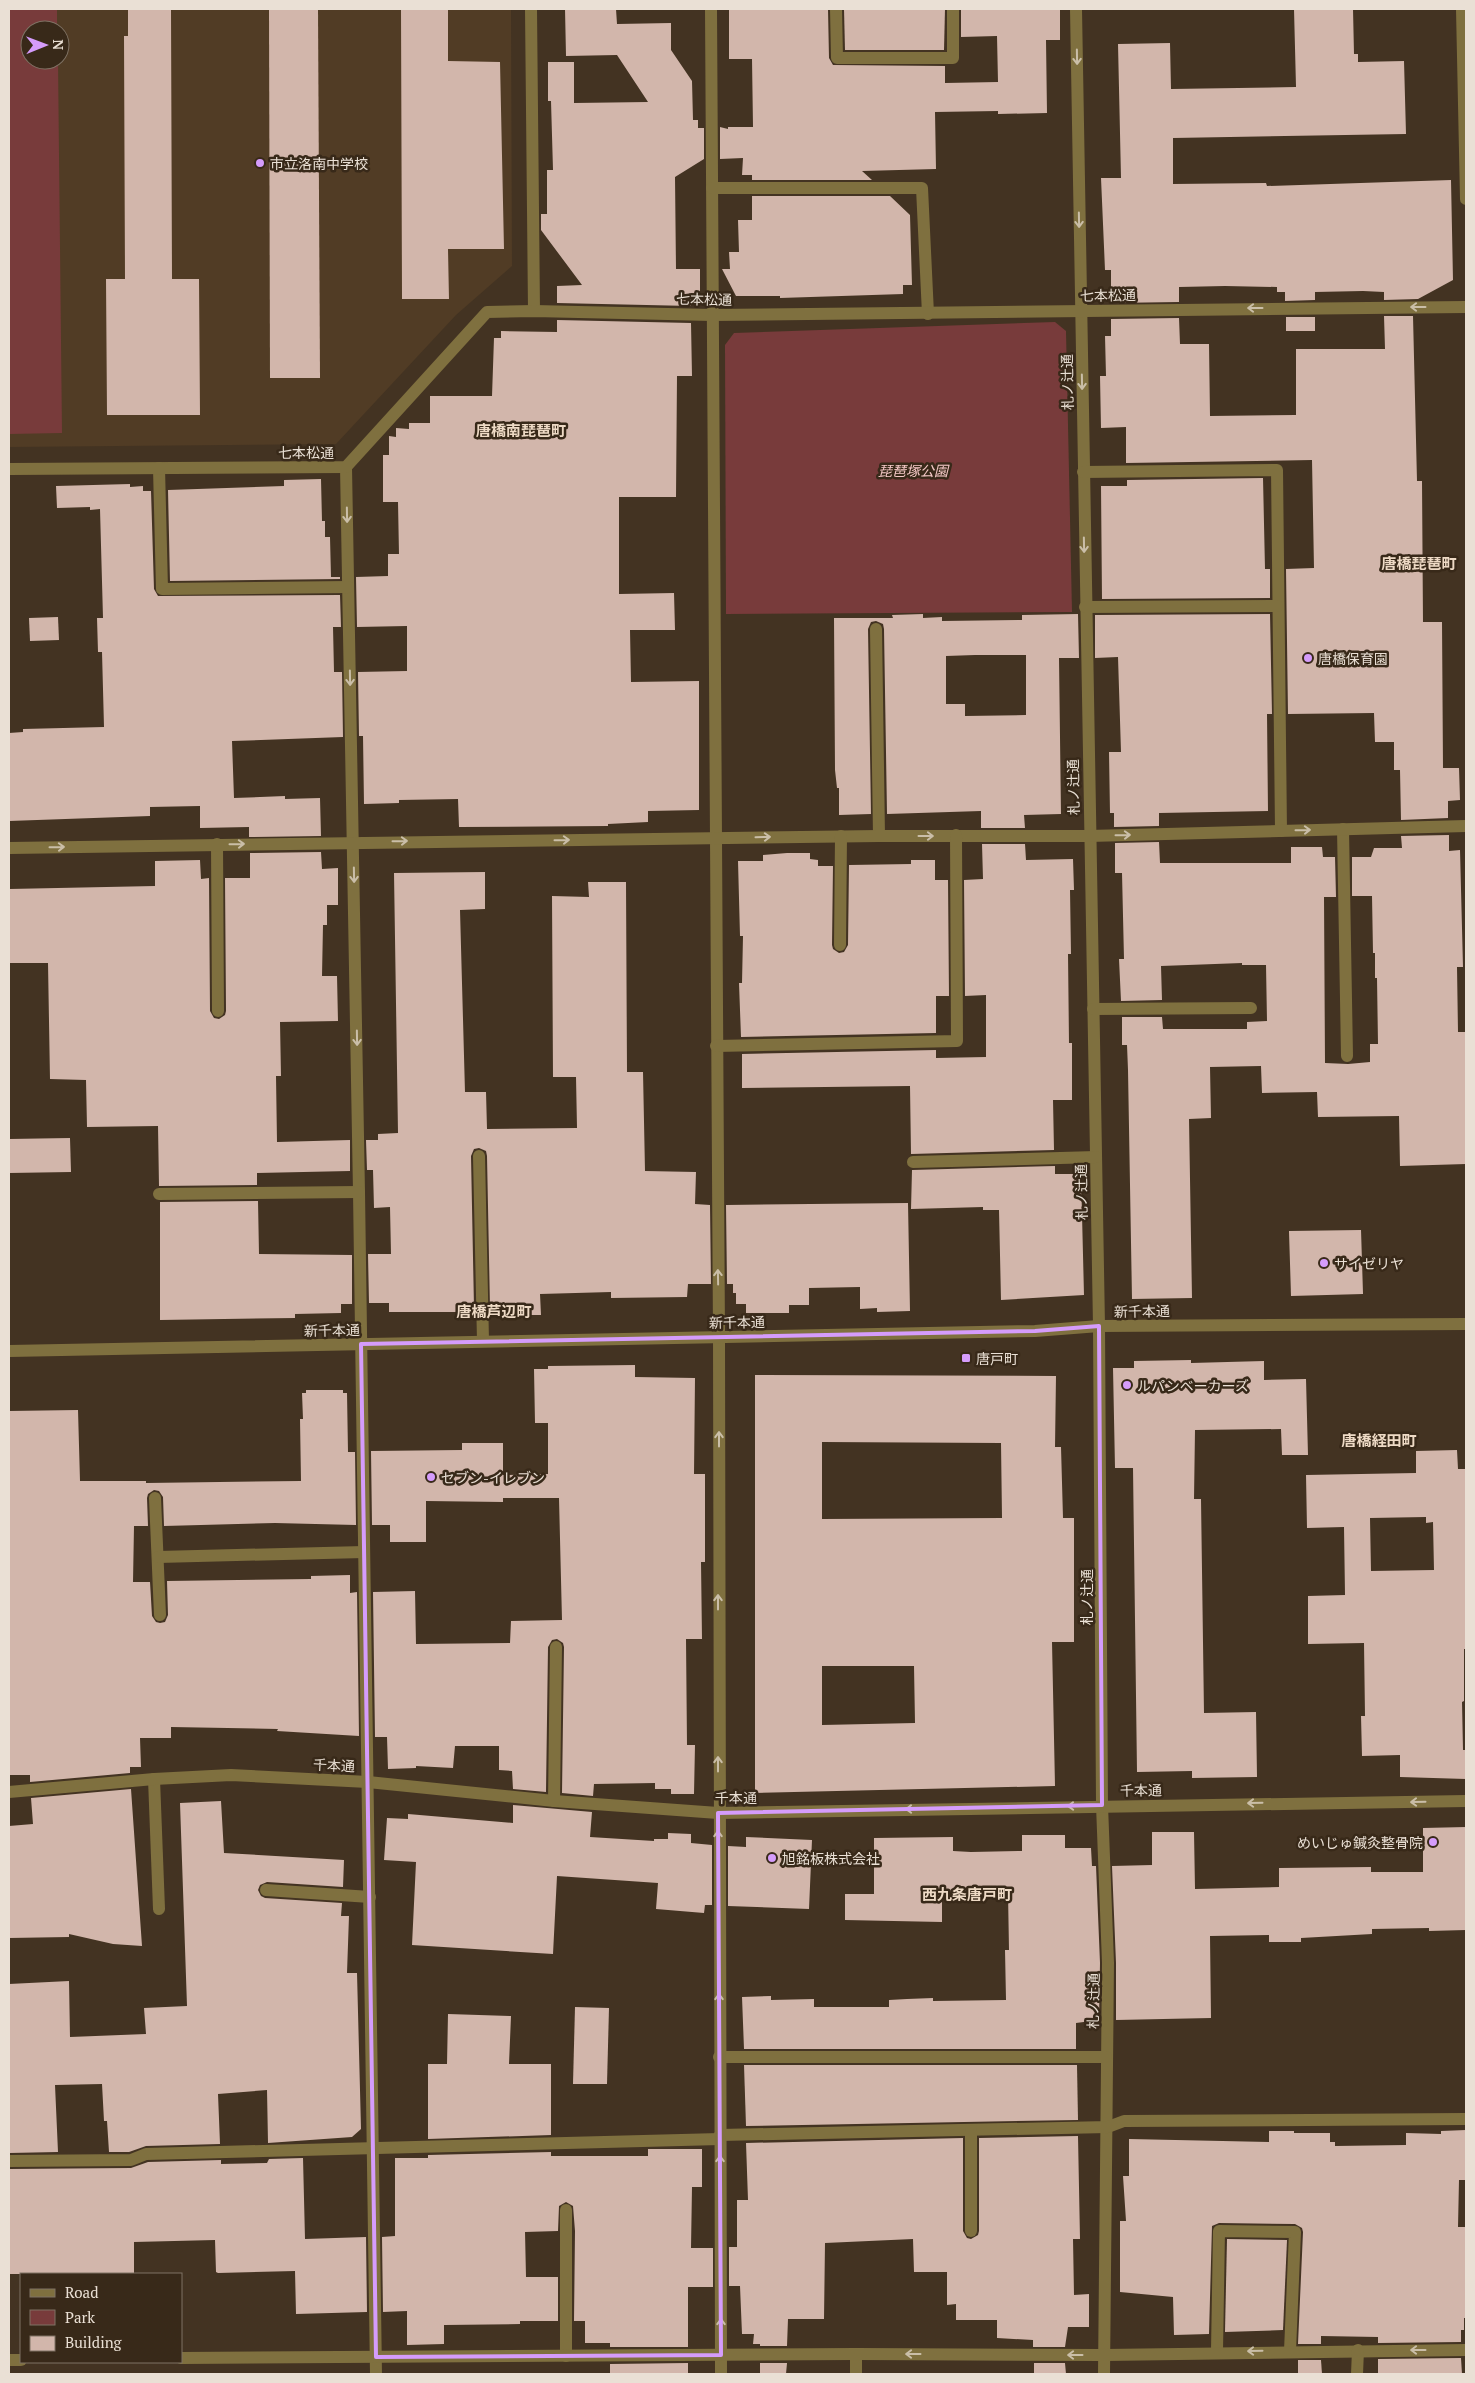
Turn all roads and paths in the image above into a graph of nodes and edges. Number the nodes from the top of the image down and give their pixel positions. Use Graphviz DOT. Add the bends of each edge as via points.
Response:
graph roads {
  1 [pos="531,9"];
  2 [pos="711,9"];
  3 [pos="836,9"];
  4 [pos="953,9"];
  5 [pos="1076,9"];
  6 [pos="1462,9"];
  7 [pos="712,188"];
  8 [pos="1466,199"];
  9 [pos="1466,307"];
  10 [pos="1080,310"];
  11 [pos="534,311"];
  12 [pos="928,314"];
  13 [pos="712,315"];
  14 [pos="346,466"];
  15 [pos="159,468"];
  16 [pos="9,469"];
  17 [pos="1083,472"];
  18 [pos="348,587"];
  19 [pos="1277,606"];
  20 [pos="1085,607"];
  21 [pos="876,630"];
  22 [pos="1466,826"];
  23 [pos="1344,829"];
  24 [pos="1281,831"];
  25 [pos="841,836"];
  26 [pos="879,836"];
  27 [pos="956,836"];
  28 [pos="1089,836"];
  29 [pos="715,838"];
  30 [pos="354,842"];
  31 [pos="217,844"];
  32 [pos="9,848"];
  33 [pos="840,945"];
  34 [pos="1252,1008"];
  35 [pos="1093,1009"];
  36 [pos="218,1011"];
  37 [pos="716,1046"];
  38 [pos="1348,1056"];
  39 [pos="479,1156"];
  40 [pos="1096,1157"];
  41 [pos="912,1162"];
  42 [pos="359,1192"];
  43 [pos="160,1194"];
  44 [pos="1466,1324"];
  45 [pos="1099,1326"];
  46 [pos="719,1337"];
  47 [pos="483,1342"];
  48 [pos="361,1344"];
  49 [pos="9,1351"];
  50 [pos="155,1498"];
  51 [pos="364,1552"];
  52 [pos="158,1557"];
  53 [pos="160,1615"];
  54 [pos="556,1647"];
  55 [pos="154,1779"];
  56 [pos="368,1782"];
  57 [pos="9,1792"];
  58 [pos="554,1801"];
  59 [pos="1466,1801"];
  60 [pos="1102,1805"];
  61 [pos="718,1813"];
  62 [pos="266,1890"];
  63 [pos="370,1897"];
  64 [pos="158,1909"];
  65 [pos="720,2057"];
  66 [pos="1106,2057"];
  67 [pos="1466,2119"];
  68 [pos="1108,2127"];
  69 [pos="971,2131"];
  70 [pos="720,2137"];
  71 [pos="373,2148"];
  72 [pos="9,2160"];
  73 [pos="566,2210"];
  74 [pos="970,2231"];
  75 [pos="1358,2350"];
  76 [pos="1466,2350"];
  77 [pos="1290,2351"];
  78 [pos="1217,2352"];
  79 [pos="856,2354"];
  80 [pos="721,2355"];
  81 [pos="1105,2355"];
  82 [pos="566,2356"];
  83 [pos="376,2357"];
  84 [pos="182,2358"];
  85 [pos="376,2374"];
  86 [pos="721,2374"];
  87 [pos="856,2374"];
  88 [pos="1104,2374"];
  89 [pos="1357,2374"];
  1 -- 11 [label="street"];
  2 -- 7 [label="street"];
  3 -- 4 [label="street" via="837,58 954,58"];
  5 -- 10 [label="street, 札ノ辻通, one-way"];
  6 -- 8 [label="street"];
  7 -- 12 [label="street" via="922,188"];
  7 -- 13 [label="street"];
  9 -- 10 [label="street, 七本松通, one-way"];
  10 -- 12 [label="street, 七本松通"];
  10 -- 17 [label="street, 札ノ辻通, one-way"];
  11 -- 13 [label="street, 七本松通"];
  11 -- 14 [label="street, 七本松通" via="487,312"];
  12 -- 13 [label="street, 七本松通"];
  13 -- 29 [label="street"];
  14 -- 15 [label="street, 七本松通"];
  14 -- 18 [label="street, one-way"];
  15 -- 16 [label="street, 七本松通"];
  15 -- 18 [label="street" via="162,589"];
  17 -- 19 [label="street" via="1277,470"];
  17 -- 20 [label="street, 札ノ辻通, one-way"];
  18 -- 30 [label="street, one-way"];
  19 -- 20 [label="street"];
  19 -- 24 [label="street"];
  20 -- 28 [label="street, 札ノ辻通"];
  21 -- 26 [label="street"];
  22 -- 23 [label="street"];
  24 -- 23 [label="street, one-way"];
  23 -- 38 [label="street"];
  28 -- 24 [label="street, one-way"];
  25 -- 26 [label="street"];
  29 -- 25 [label="street, one-way"];
  25 -- 33 [label="street"];
  26 -- 27 [label="street, one-way"];
  27 -- 28 [label="street"];
  27 -- 37 [label="street" via="957,1041"];
  28 -- 35 [label="street, 札ノ辻通"];
  30 -- 29 [label="street, one-way"];
  29 -- 37 [label="street"];
  31 -- 30 [label="street, one-way"];
  30 -- 42 [label="street, one-way"];
  32 -- 31 [label="street, one-way"];
  31 -- 36 [label="street"];
  34 -- 35 [label="street"];
  35 -- 40 [label="street, 札ノ辻通"];
  46 -- 37 [label="street, one-way"];
  39 -- 47 [label="street"];
  40 -- 41 [label="street"];
  40 -- 45 [label="street, 札ノ辻通"];
  42 -- 43 [label="street"];
  42 -- 48 [label="street"];
  44 -- 45 [label="street, 新千本通"];
  45 -- 46 [label="street, 新千本通" via="1036,1331"];
  45 -- 60 [label="street, 札ノ辻通"];
  46 -- 47 [label="street, 新千本通"];
  61 -- 46 [label="street, one-way"];
  47 -- 48 [label="street, 新千本通"];
  48 -- 49 [label="street, 新千本通"];
  48 -- 51 [label="street"];
  50 -- 52 [label="street"];
  51 -- 52 [label="street"];
  51 -- 56 [label="street"];
  52 -- 53 [label="street"];
  54 -- 58 [label="street"];
  55 -- 56 [label="street, 千本通" via="231,1776"];
  55 -- 57 [label="street, 千本通"];
  55 -- 64 [label="street"];
  56 -- 58 [label="street, 千本通"];
  56 -- 63 [label="street"];
  58 -- 61 [label="street, 千本通"];
  59 -- 60 [label="street, 千本通, one-way"];
  60 -- 61 [label="street, 千本通, one-way"];
  60 -- 66 [label="street, 札ノ辻通" via="1108,1963"];
  65 -- 61 [label="street, one-way"];
  62 -- 63 [label="street"];
  63 -- 71 [label="street"];
  65 -- 66 [label="street"];
  65 -- 70 [label="street"];
  66 -- 68 [label="street, 札ノ辻通"];
  67 -- 68 [label="street" via="1124,2121"];
  68 -- 69 [label="street"];
  68 -- 81 [label="street, 札ノ辻通"];
  69 -- 70 [label="street"];
  69 -- 74 [label="street"];
  70 -- 71 [label="street"];
  80 -- 70 [label="street, one-way"];
  71 -- 72 [label="street" via="146,2154 130,2160"];
  71 -- 83 [label="street"];
  73 -- 82 [label="street"];
  76 -- 75 [label="street, one-way"];
  75 -- 77 [label="street"];
  75 -- 89 [label="street"];
  77 -- 78 [label="street, one-way"];
  77 -- 78 [label="street" via="1295,2232 1219,2231"];
  78 -- 81 [label="street"];
  79 -- 80 [label="street"];
  81 -- 79 [label="street, one-way"];
  79 -- 87 [label="street"];
  80 -- 82 [label="street"];
  80 -- 86 [label="street"];
  81 -- 88 [label="street, 札ノ辻通"];
  82 -- 83 [label="street"];
  83 -- 84 [label="street"];
  83 -- 85 [label="street"];
}
